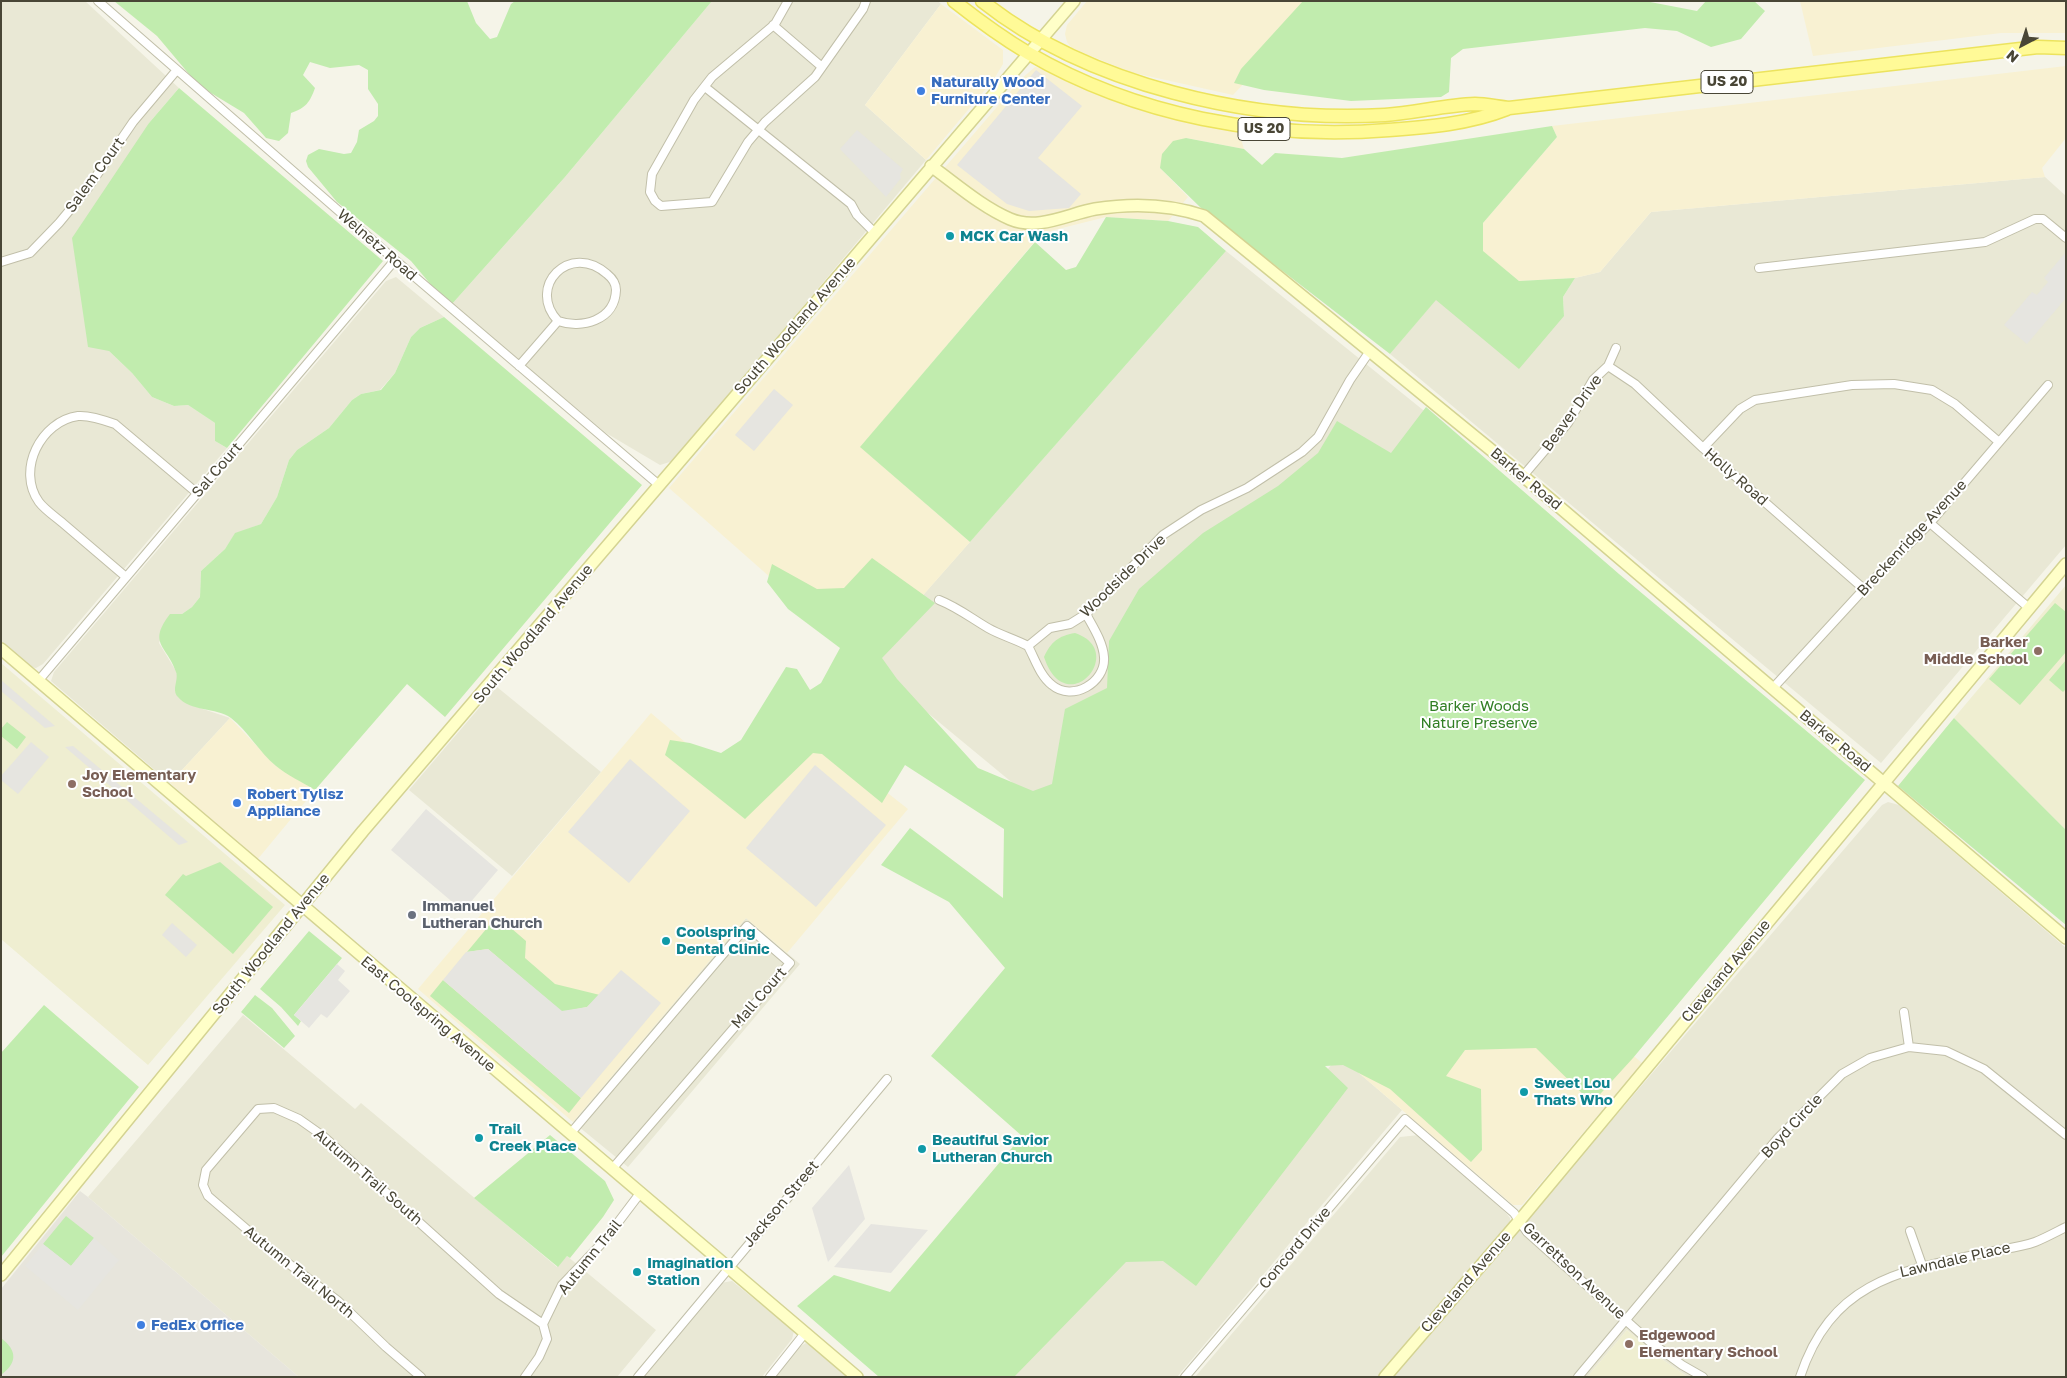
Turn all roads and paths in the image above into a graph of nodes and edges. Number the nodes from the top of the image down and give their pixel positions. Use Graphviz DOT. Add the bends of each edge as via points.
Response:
graph roads {
  1 [pos="98,1"];
  2 [pos="788,1"];
  3 [pos="866,1"];
  4 [pos="954,1"];
  5 [pos="982,1"];
  6 [pos="1074,1"];
  7 [pos="773,25"];
  8 [pos="1040,41"];
  9 [pos="2066,48"];
  10 [pos="1029,53"];
  11 [pos="822,68"];
  12 [pos="176,71"];
  13 [pos="705,86"];
  14 [pos="1509,108"];
  15 [pos="758,131"];
  16 [pos="931,166"];
  17 [pos="875,233"];
  18 [pos="2066,238"];
  19 [pos="395,260"];
  20 [pos="1,262"];
  21 [pos="1759,268"];
  22 [pos="558,321"];
  23 [pos="1616,348"];
  24 [pos="1370,352"];
  25 [pos="520,366"];
  26 [pos="1608,366"];
  27 [pos="2048,385"];
  28 [pos="1999,442"];
  29 [pos="1703,448"];
  30 [pos="1524,476"];
  31 [pos="659,485"];
  32 [pos="197,493"];
  33 [pos="1930,524"];
  34 [pos="2066,564"];
  35 [pos="126,577"];
  36 [pos="1864,589"];
  37 [pos="939,600"];
  38 [pos="2029,608"];
  39 [pos="1086,614"];
  40 [pos="1028,646"];
  41 [pos="1,649"];
  42 [pos="39,680"];
  43 [pos="1773,688"];
  44 [pos="1883,782"];
  45 [pos="302,906"];
  46 [pos="2066,938"];
  47 [pos="1904,1012"];
  48 [pos="1909,1047"];
  49 [pos="888,1079"];
  50 [pos="1405,1119"];
  51 [pos="570,1134"];
  52 [pos="2066,1135"];
  53 [pos="612,1169"];
  54 [pos="203,1185"];
  55 [pos="641,1192"];
  56 [pos="1520,1220"];
  57 [pos="2066,1227"];
  58 [pos="1910,1231"];
  59 [pos="1922,1265"];
  60 [pos="728,1267"];
  61 [pos="1,1275"];
  62 [pos="1626,1321"];
  63 [pos="543,1324"];
  64 [pos="805,1333"];
  65 [pos="421,1377"];
  66 [pos="524,1377"];
  67 [pos="638,1377"];
  68 [pos="770,1377"];
  69 [pos="857,1377"];
  70 [pos="1185,1377"];
  71 [pos="1385,1377"];
  72 [pos="1578,1377"];
  73 [pos="1703,1377"];
  74 [pos="1800,1377"];
  1 -- 12 [label="street, Welnetz Road"];
  2 -- 7 [label="street"];
  3 -- 11 [label="street"];
  4 -- 10 [label="main road, US 20"];
  5 -- 8 [label="main road, US 20"];
  6 -- 8 [label="street, South Woodland Avenue"];
  7 -- 11 [label="street"];
  7 -- 13 [label="street"];
  8 -- 10 [label="street, South Woodland Avenue"];
  8 -- 14 [label="main road, US 20" via="1110,71 1182,95 1261,110 1385,115 1476,104"];
  9 -- 14 [label="main road, US 20" via="2038,47"];
  10 -- 14 [label="main road, US 20" via="1106,90 1140,102 1218,122 1272,130 1336,133 1405,129 1481,119"];
  10 -- 16 [label="street, South Woodland Avenue"];
  11 -- 15 [label="street"];
  12 -- 19 [label="street, Welnetz Road"];
  12 -- 20 [label="street, Salem Court" via="133,122 88,188 59,223 30,252"];
  13 -- 15 [label="street"];
  13 -- 15 [label="street" via="652,174 650,192 655,201 661,206 712,202"];
  15 -- 17 [label="street" via="851,204"];
  16 -- 17 [label="street, South Woodland Avenue"];
  16 -- 24 [label="street, Barker Road" via="1011,220 1036,224 1093,209 1132,204 1184,209 1204,216"];
  17 -- 31 [label="street, South Woodland Avenue"];
  18 -- 21 [label="street" via="2043,219 2035,219 1985,242"];
  19 -- 25 [label="street, Welnetz Road"];
  19 -- 32 [label="street, Sal Court"];
  22 -- 22 [label="street" via="586,325 597,320 614,300 616,289 612,278 589,263 575,262 562,266 553,276 547,298 551,313"];
  22 -- 25 [label="street"];
  23 -- 26 [label="street, Beaver Drive"];
  24 -- 30 [label="street, Barker Road"];
  24 -- 39 [label="street, Woodside Drive" via="1318,437 1302,452 1247,488 1201,510 1163,535"];
  25 -- 31 [label="street, Welnetz Road"];
  26 -- 29 [label="street, Holly Road" via="1635,384"];
  26 -- 30 [label="street, Beaver Drive" via="1593,380 1568,423"];
  27 -- 28 [label="street, Breckenridge Avenue"];
  28 -- 29 [label="street" via="1956,404 1932,390 1894,384 1852,385 1755,400 1740,409"];
  28 -- 33 [label="street, Breckenridge Avenue"];
  29 -- 36 [label="street, Holly Road"];
  30 -- 43 [label="street, Barker Road"];
  31 -- 45 [label="street, South Woodland Avenue"];
  32 -- 35 [label="street, Sal Court"];
  32 -- 35 [label="street" via="115,424 100,418 79,416 48,430 37,446 31,464 31,484 39,502"];
  33 -- 36 [label="street, Breckenridge Avenue"];
  33 -- 38 [label="street"];
  34 -- 38 [label="street, Cleveland Avenue"];
  35 -- 42 [label="street, Sal Court"];
  36 -- 43 [label="street, Breckenridge Avenue"];
  37 -- 40 [label="street"];
  38 -- 44 [label="street, Cleveland Avenue"];
  39 -- 40 [label="street, Woodside Drive" via="1070,624 1050,628"];
  39 -- 40 [label="street" via="1102,645 1104,658 1103,667 1092,684 1074,692 1052,686 1042,676"];
  41 -- 42 [label="street, East Coolspring Avenue"];
  42 -- 45 [label="street, East Coolspring Avenue"];
  43 -- 44 [label="street, Barker Road"];
  44 -- 46 [label="street, Barker Road"];
  44 -- 56 [label="street, Cleveland Avenue"];
  45 -- 51 [label="street, East Coolspring Avenue"];
  45 -- 61 [label="street, South Woodland Avenue"];
  47 -- 48 [label="street"];
  48 -- 52 [label="street, Boyd Circle" via="1946,1051 1984,1068"];
  48 -- 62 [label="street, Boyd Circle" via="1870,1058 1842,1074 1778,1138"];
  49 -- 60 [label="street, Jackson Street"];
  50 -- 56 [label="street, Garrettson Avenue"];
  50 -- 70 [label="street, Concord Drive"];
  51 -- 53 [label="street, East Coolspring Avenue"];
  51 -- 53 [label="street, Mall Court" via="747,926 790,963"];
  53 -- 55 [label="street, East Coolspring Avenue"];
  54 -- 63 [label="street, Autumn Trail South" via="206,1170 258,1109 274,1108 299,1119 323,1136 498,1294"];
  54 -- 65 [label="street, Autumn Trail North" via="208,1196 272,1252 338,1300"];
  55 -- 60 [label="street, East Coolspring Avenue"];
  55 -- 63 [label="street, Autumn Trail" via="604,1241 562,1285"];
  56 -- 62 [label="street, Garrettson Avenue" via="1527,1232"];
  56 -- 71 [label="street, Cleveland Avenue"];
  57 -- 59 [label="street, Lawndale Place" via="2034,1242"];
  58 -- 59 [label="street"];
  59 -- 74 [label="street, Lawndale Place" via="1889,1276 1860,1291 1847,1302 1821,1332"];
  60 -- 64 [label="street, East Coolspring Avenue"];
  60 -- 67 [label="street, Jackson Street"];
  62 -- 72 [label="street, Boyd Circle"];
  62 -- 73 [label="street, Garrettson Avenue" via="1666,1354"];
  63 -- 66 [label="street, Autumn Trail" via="548,1339 540,1357"];
  64 -- 68 [label="street"];
  64 -- 69 [label="street, East Coolspring Avenue"];
}
